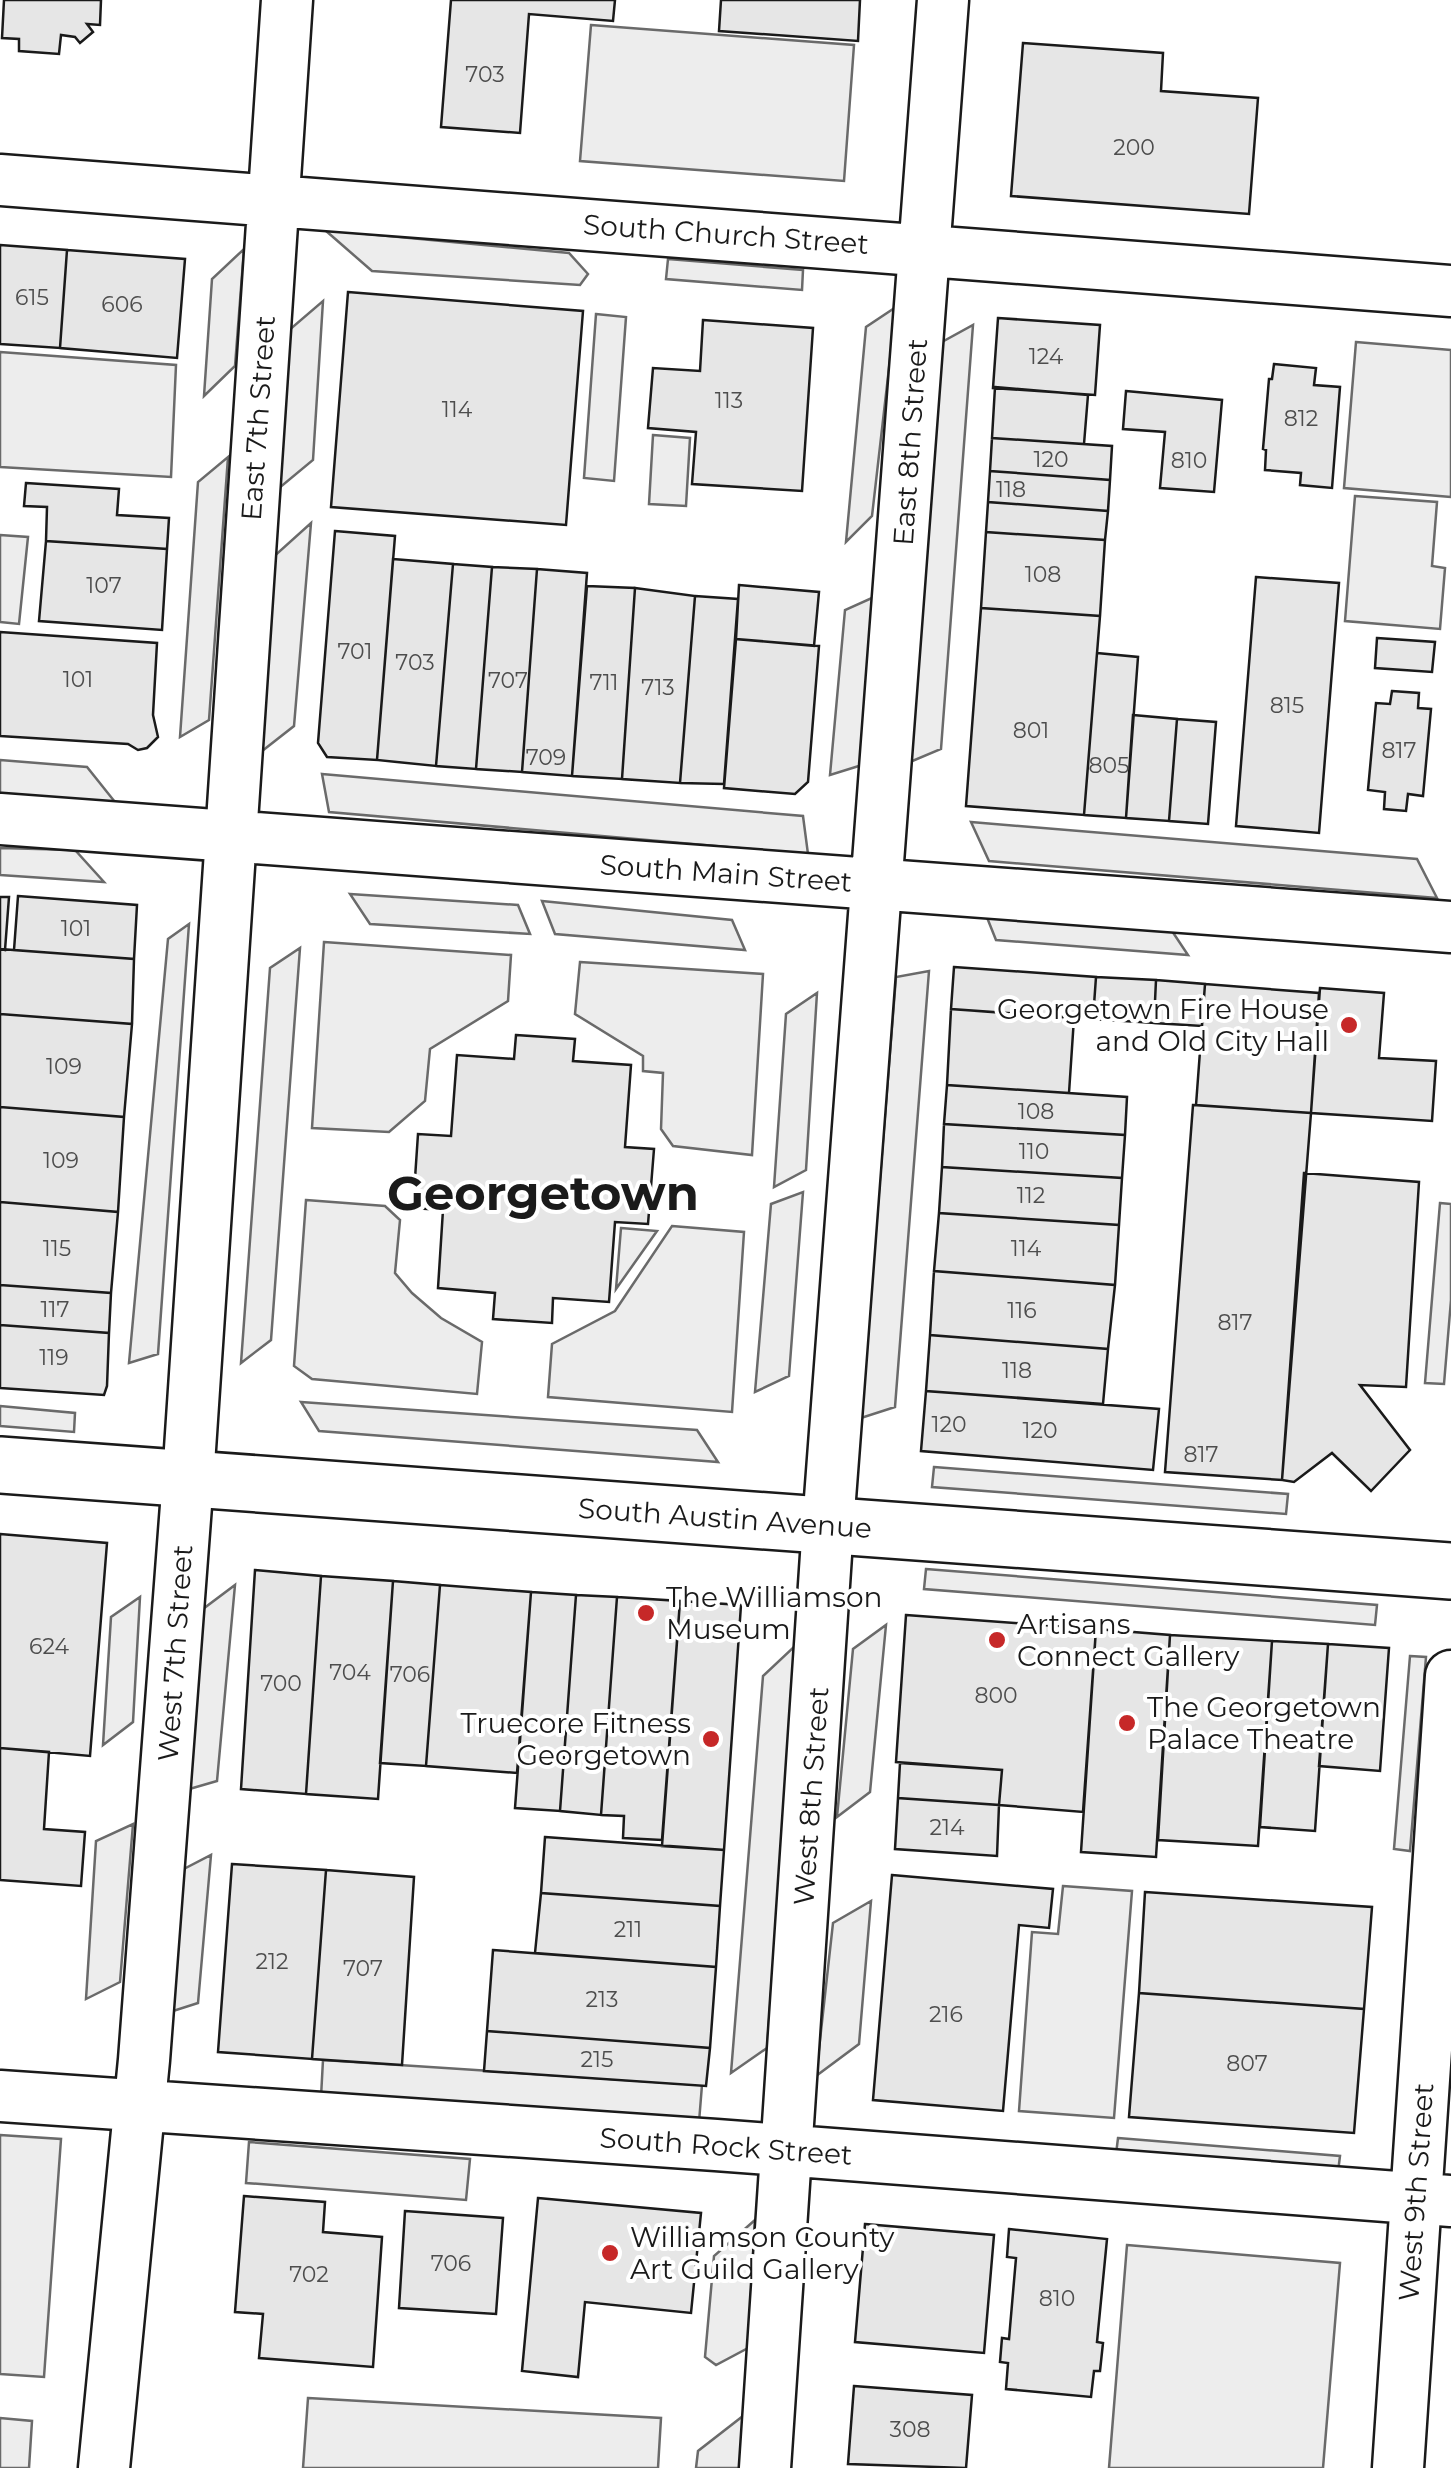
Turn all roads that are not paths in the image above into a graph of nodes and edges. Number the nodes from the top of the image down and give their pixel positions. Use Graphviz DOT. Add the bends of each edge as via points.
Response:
graph roads {
  1 [pos="288,0"];
  2 [pos="942,0"];
  3 [pos="0,180"];
  4 [pos="272,200"];
  5 [pos="924,248"];
  6 [pos="1451,290"];
  7 [pos="0,819"];
  8 [pos="231,836"];
  9 [pos="876,884"];
  10 [pos="1451,927"];
  11 [pos="0,1465"];
  12 [pos="188,1479"];
  13 [pos="828,1525"];
  14 [pos="1451,1571"];
  15 [pos="1451,1676"];
  16 [pos="0,2096"];
  17 [pos="140,2105"];
  18 [pos="788,2150"];
  19 [pos="1434,2200"];
  20 [pos="104,2468"];
  21 [pos="765,2468"];
  22 [pos="1398,2468"];
  1 -- 4 [label="street, East 7th Street"];
  2 -- 5 [label="street, East 8th Street"];
  3 -- 4 [label="street, South Church Street"];
  4 -- 5 [label="street, South Church Street"];
  4 -- 8 [label="street, East 7th Street"];
  5 -- 6 [label="street, South Church Street"];
  5 -- 9 [label="street, East 8th Street"];
  7 -- 8 [label="street, South Main Street"];
  8 -- 9 [label="street, South Main Street"];
  8 -- 12 [label="street, West 7th Street"];
  9 -- 10 [label="street, South Main Street"];
  9 -- 13 [label="street, West 8th Street"];
  11 -- 12 [label="main road, South Austin Avenue"];
  12 -- 13 [label="main road, South Austin Avenue"];
  12 -- 17 [label="street, West 7th Street"];
  13 -- 14 [label="main road, South Austin Avenue"];
  13 -- 18 [label="street, West 8th Street"];
  15 -- 19 [label="street, West 9th Street"];
  16 -- 17 [label="street, South Rock Street"];
  17 -- 18 [label="street, South Rock Street"];
  17 -- 20 [label="street, West 7th Street"];
  18 -- 19 [label="street, South Rock Street"];
  18 -- 21 [label="street, West 8th Street"];
  19 -- 22 [label="street, West 9th Street"];
}
